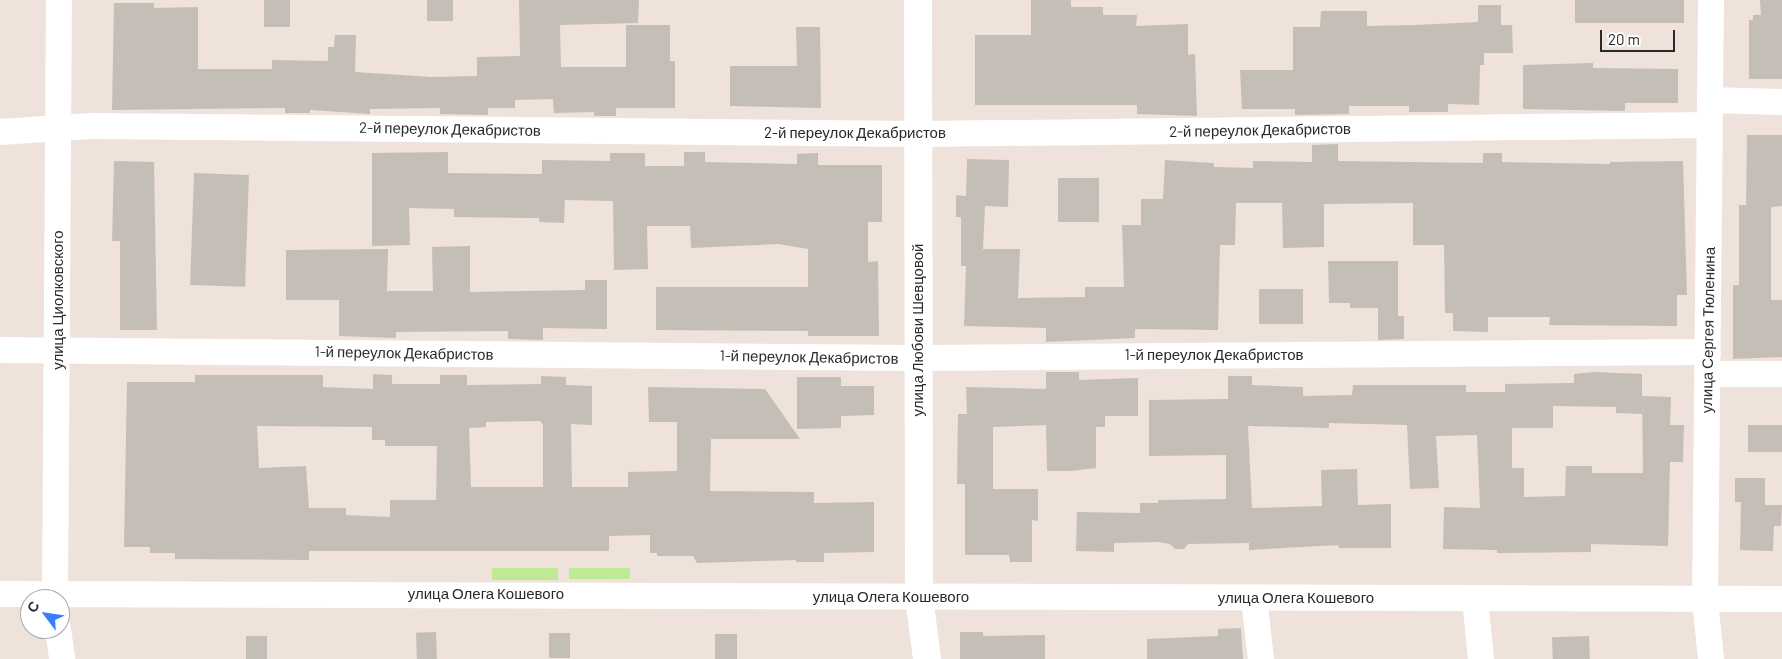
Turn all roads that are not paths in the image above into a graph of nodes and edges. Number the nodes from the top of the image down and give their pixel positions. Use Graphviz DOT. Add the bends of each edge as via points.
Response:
graph roads {
  1 [pos="59,0"];
  2 [pos="918,0"];
  3 [pos="1711,0"];
  4 [pos="1782,102"];
  5 [pos="1710,113"];
  6 [pos="59,129"];
  7 [pos="0,132"];
  8 [pos="918,134"];
  9 [pos="0,350"];
  10 [pos="58,350"];
  11 [pos="918,358"];
  12 [pos="1707,363"];
  13 [pos="1782,374"];
  14 [pos="55,589"];
  15 [pos="0,594"];
  16 [pos="20,595"];
  17 [pos="70,597"];
  18 [pos="919,598"];
  19 [pos="1254,598"];
  20 [pos="1475,599"];
  21 [pos="1782,599"];
  22 [pos="1705,600"];
  23 [pos="59,639"];
  24 [pos="62,659"];
  25 [pos="927,659"];
  26 [pos="1261,659"];
  27 [pos="1481,659"];
  28 [pos="1711,659"];
  1 -- 6 [label="street, улица Циолковского"];
  2 -- 8 [label="street, улица Любови Шевцовой"];
  3 -- 5 [label="street, улица Сергея Тюленина"];
  4 -- 5 [label="street, 2-й переулок Декабристов"];
  5 -- 8 [label="street, 2-й переулок Декабристов"];
  5 -- 12 [label="street, улица Сергея Тюленина"];
  6 -- 7 [label="street, 2-й переулок Декабристов"];
  6 -- 8 [label="street, 2-й переулок Декабристов" via="100,126"];
  6 -- 10 [label="street, улица Циолковского"];
  8 -- 11 [label="street, улица Любови Шевцовой"];
  9 -- 10 [label="street, 1-й переулок Декабристов"];
  10 -- 11 [label="street, 1-й переулок Декабристов"];
  10 -- 14 [label="street, улица Циолковского"];
  11 -- 12 [label="street, 1-й переулок Декабристов"];
  11 -- 18 [label="street, улица Любови Шевцовой"];
  12 -- 13 [label="street, 1-й переулок Декабристов"];
  12 -- 22 [label="street, улица Сергея Тюленина"];
  15 -- 16 [label="street, улица Олега Кошевого"];
  17 -- 18 [label="street, улица Олега Кошевого"];
  18 -- 19 [label="street, улица Олега Кошевого"];
  18 -- 25 [label="street, улица Любови Шевцовой"];
  19 -- 20 [label="street, улица Олега Кошевого"];
  19 -- 26 [label="street"];
  20 -- 22 [label="street, улица Олега Кошевого"];
  20 -- 27 [label="street"];
  21 -- 22 [label="street, улица Олега Кошевого"];
  22 -- 28 [label="street, улица Сергея Тюленина"];
  23 -- 24 [label="street"];
}
